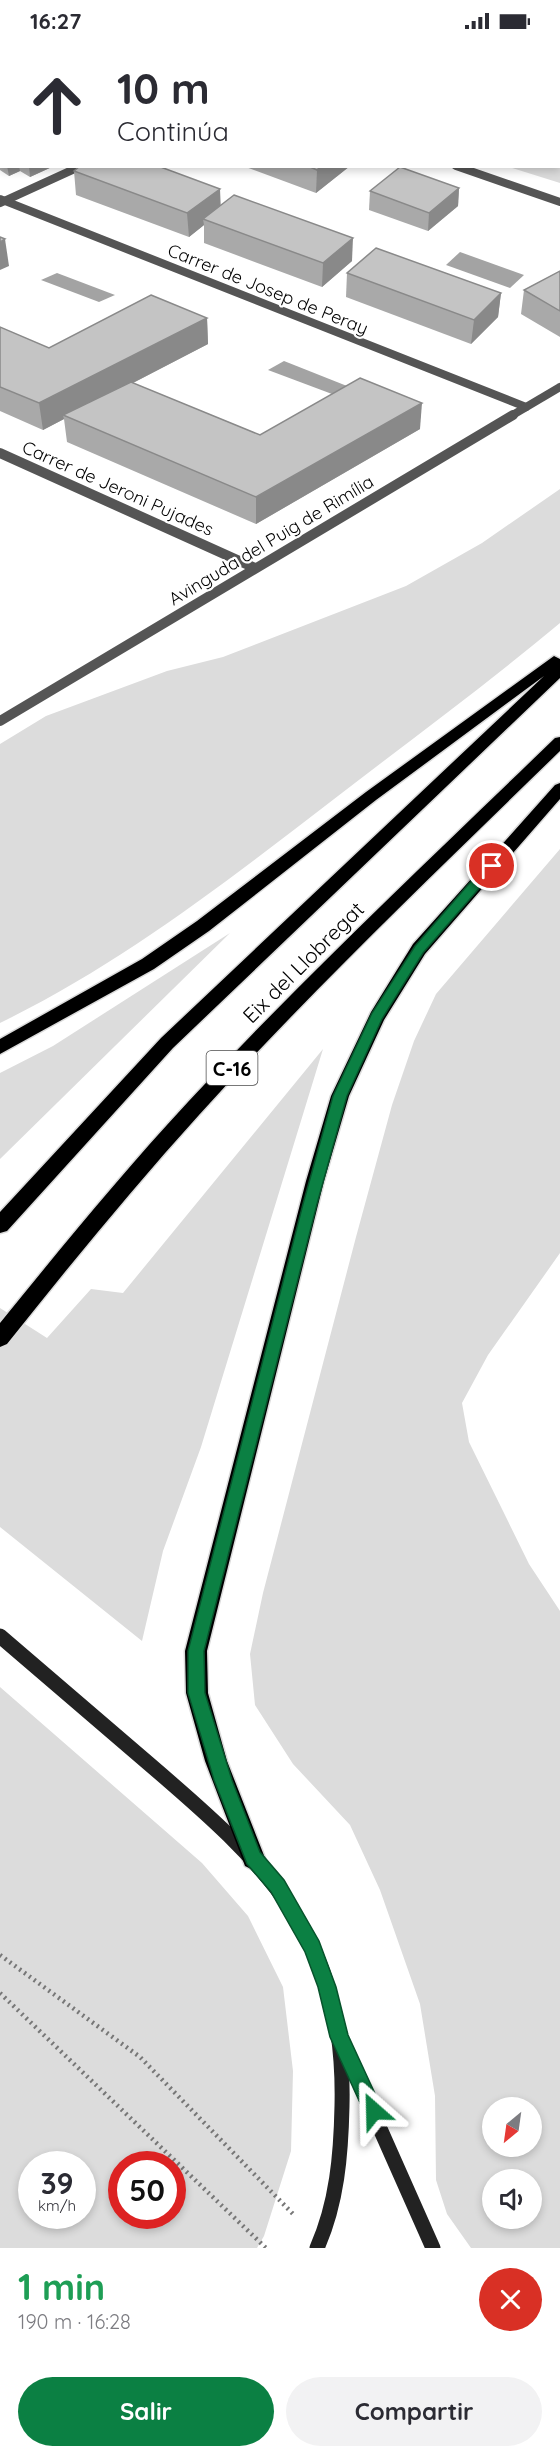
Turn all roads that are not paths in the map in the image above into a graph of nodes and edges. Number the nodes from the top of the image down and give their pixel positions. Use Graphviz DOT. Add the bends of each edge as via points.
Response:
graph roads {
  1 [pos="76,168"];
  2 [pos="462,168"];
  3 [pos="1,201"];
  4 [pos="560,202"];
  5 [pos="560,387"];
  6 [pos="526,407"];
  7 [pos="0,453"];
  8 [pos="255,568"];
  9 [pos="560,656"];
  10 [pos="560,669"];
  11 [pos="0,721"];
  12 [pos="560,742"];
  13 [pos="560,789"];
  14 [pos="0,1047"];
  15 [pos="0,1225"];
  16 [pos="0,1338"];
  17 [pos="0,1636"];
  18 [pos="253,1858"];
  19 [pos="339,2037"];
  20 [pos="318,2245"];
  21 [pos="433,2248"];
  1 -- 3 [label="street"];
  2 -- 4 [label="street"];
  3 -- 6 [label="street, Carrer de Josep de Peray"];
  5 -- 6 [label="street, Avinguda del Puig de Rimília"];
  6 -- 8 [label="street, Avinguda del Puig de Rimília"];
  7 -- 8 [label="street, Carrer de Jeroni Pujades"];
  8 -- 11 [label="street, Avinguda del Puig de Rimília"];
  9 -- 14 [label="highway" via="203,926 148,964"];
  10 -- 15 [label="highway, Eix del Llobregat" via="167,1043"];
  12 -- 16 [label="highway, Eix del Llobregat / C-16" via="222,1077"];
  13 -- 18 [label="highway" via="419,949 377,1017 340,1096 196,1651 197,1693 216,1761"];
  17 -- 18 [label="main road" via="206,1812"];
  18 -- 19 [label="main road" via="277,1886 313,1948"];
  19 -- 20 [label="main road" via="344,2101 339,2164 335,2200"];
  19 -- 21 [label="main road"];
}
